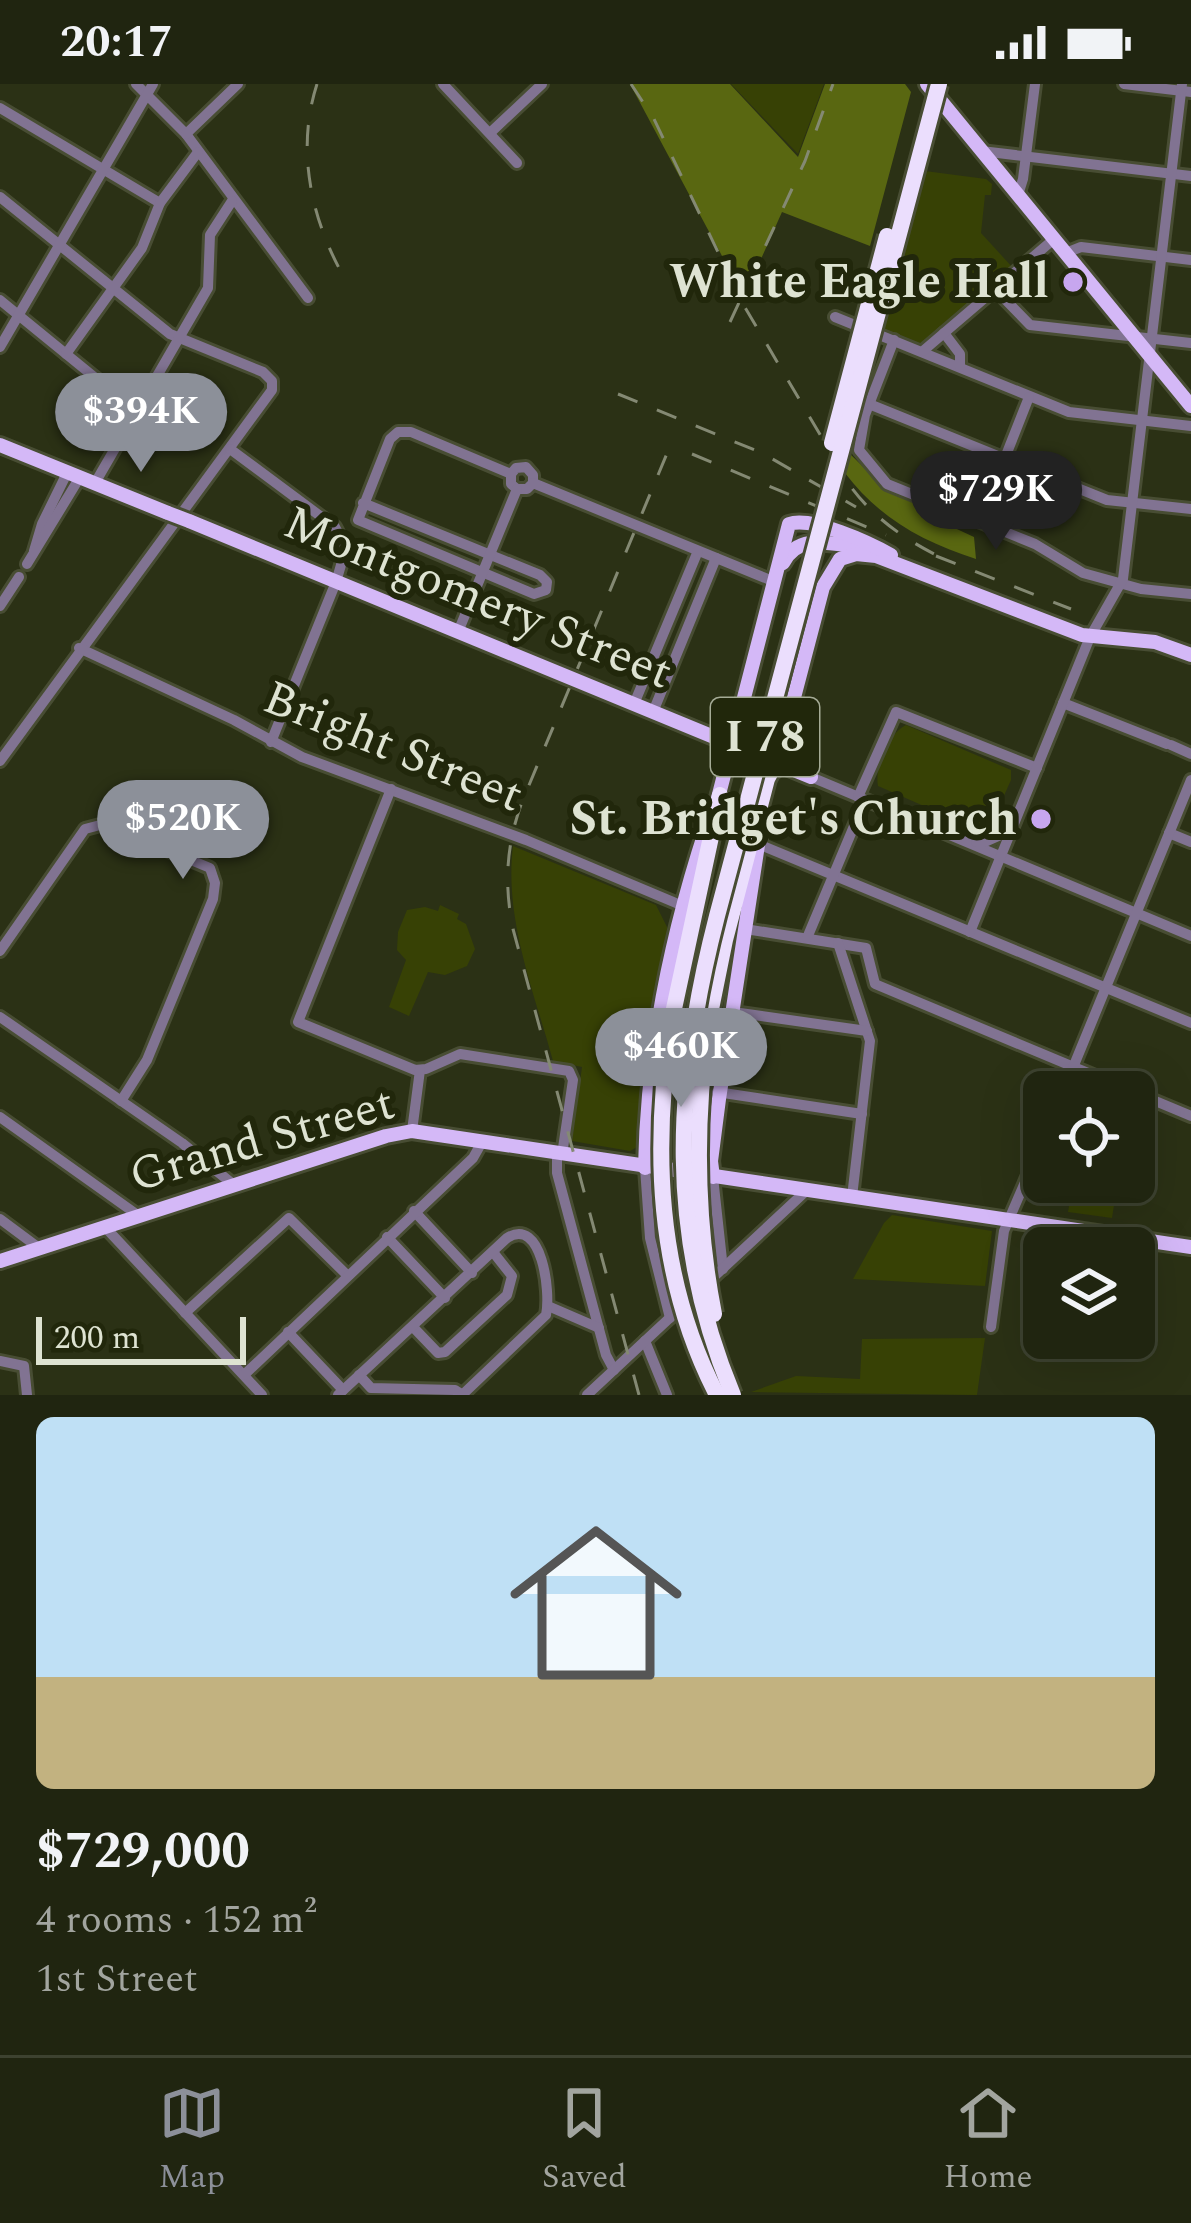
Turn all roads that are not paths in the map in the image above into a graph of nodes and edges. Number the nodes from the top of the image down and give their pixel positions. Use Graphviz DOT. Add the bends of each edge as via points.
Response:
graph roads {
  1 [pos="136,84"];
  2 [pos="238,84"];
  3 [pos="443,84"];
  4 [pos="542,84"];
  5 [pos="927,84"];
  6 [pos="939,84"];
  7 [pos="1035,84"];
  8 [pos="1124,84"];
  9 [pos="150,89"];
  10 [pos="1185,89"];
  11 [pos="0,108"];
  12 [pos="490,133"];
  13 [pos="186,134"];
  14 [pos="981,151"];
  15 [pos="198,152"];
  16 [pos="1026,156"];
  17 [pos="517,163"];
  18 [pos="104,170"];
  19 [pos="1171,173"];
  20 [pos="1191,176"];
  21 [pos="1018,195"];
  22 [pos="0,197"];
  23 [pos="232,201"];
  24 [pos="160,203"];
  25 [pos="1054,239"];
  26 [pos="59,244"];
  27 [pos="1066,254"];
  28 [pos="1161,256"];
  29 [pos="1191,260"];
  30 [pos="112,288"];
  31 [pos="995,290"];
  32 [pos="308,298"];
  33 [pos="0,300"];
  34 [pos="18,315"];
  35 [pos="836,316"];
  36 [pos="944,333"];
  37 [pos="1133,336"];
  38 [pos="1152,338"];
  39 [pos="179,339"];
  40 [pos="894,340"];
  41 [pos="1191,343"];
  42 [pos="0,346"];
  43 [pos="922,351"];
  44 [pos="67,354"];
  45 [pos="1150,357"];
  46 [pos="960,367"];
  47 [pos="1029,397"];
  48 [pos="869,404"];
  49 [pos="1191,406"];
  50 [pos="136,411"];
  51 [pos="1142,421"];
  52 [pos="1191,426"];
  53 [pos="0,445"];
  54 [pos="230,449"];
  55 [pos="1004,459"];
  56 [pos="511,474"];
  57 [pos="81,477"];
  58 [pos="532,483"];
  59 [pos="517,489"];
  60 [pos="363,503"];
  61 [pos="1132,503"];
  62 [pos="1191,509"];
  63 [pos="980,521"];
  64 [pos="698,551"];
  65 [pos="490,555"];
  66 [pos="716,558"];
  67 [pos="30,560"];
  68 [pos="904,563"];
  69 [pos="483,574"];
  70 [pos="19,577"];
  71 [pos="337,582"];
  72 [pos="775,582"];
  73 [pos="1121,584"];
  74 [pos="823,587"];
  75 [pos="1191,594"];
  76 [pos="0,606"];
  77 [pos="458,632"];
  78 [pos="1090,637"];
  79 [pos="80,648"];
  80 [pos="1191,655"];
  81 [pos="1063,703"];
  82 [pos="634,704"];
  83 [pos="653,712"];
  84 [pos="271,742"];
  85 [pos="732,744"];
  86 [pos="1191,754"];
  87 [pos="0,761"];
  88 [pos="776,762"];
  89 [pos="1037,768"];
  90 [pos="812,777"];
  91 [pos="1191,780"];
  92 [pos="392,789"];
  93 [pos="720,795"];
  94 [pos="861,798"];
  95 [pos="1012,830"];
  96 [pos="1169,833"];
  97 [pos="962,840"];
  98 [pos="1191,842"];
  99 [pos="758,844"];
  100 [pos="1002,857"];
  101 [pos="833,876"];
  102 [pos="1136,913"];
  103 [pos="687,915"];
  104 [pos="745,929"];
  105 [pos="970,932"];
  106 [pos="1191,936"];
  107 [pos="807,938"];
  108 [pos="838,943"];
  109 [pos="0,951"];
  110 [pos="1105,988"];
  111 [pos="733,1012"];
  112 [pos="0,1017"];
  113 [pos="1191,1023"];
  114 [pos="867,1031"];
  115 [pos="1073,1066"];
  116 [pos="420,1070"];
  117 [pos="1071,1071"];
  118 [pos="648,1082"];
  119 [pos="720,1093"];
  120 [pos="121,1101"];
  121 [pos="862,1114"];
  122 [pos="1191,1116"];
  123 [pos="0,1117"];
  124 [pos="412,1131"];
  125 [pos="482,1142"];
  126 [pos="560,1155"];
  127 [pos="645,1168"];
  128 [pos="713,1177"];
  129 [pos="234,1185"];
  130 [pos="1023,1185"];
  131 [pos="807,1190"];
  132 [pos="852,1197"];
  133 [pos="414,1211"];
  134 [pos="139,1216"];
  135 [pos="0,1219"];
  136 [pos="1007,1221"];
  137 [pos="105,1227"];
  138 [pos="387,1237"];
  139 [pos="1191,1247"];
  140 [pos="39,1248"];
  141 [pos="493,1252"];
  142 [pos="0,1261"];
  143 [pos="723,1269"];
  144 [pos="472,1273"];
  145 [pos="347,1275"];
  146 [pos="445,1298"];
  147 [pos="547,1311"];
  148 [pos="185,1313"];
  149 [pos="670,1318"];
  150 [pos="413,1327"];
  151 [pos="992,1327"];
  152 [pos="598,1328"];
  153 [pos="288,1332"];
  154 [pos="645,1341"];
  155 [pos="0,1360"];
  156 [pos="614,1370"];
  157 [pos="244,1375"];
  158 [pos="359,1376"];
  159 [pos="341,1392"];
  160 [pos="27,1395"];
  161 [pos="262,1395"];
  162 [pos="462,1395"];
  163 [pos="587,1395"];
  164 [pos="667,1395"];
  165 [pos="720,1395"];
  166 [pos="736,1395"];
  1 -- 9 [label="street"];
  2 -- 13 [label="street"];
  3 -- 12 [label="street"];
  4 -- 12 [label="street"];
  5 -- 14 [label="main road"];
  5 -- 165 [label="highway, I 78, bridge" via="684,1017 673,1124 675,1218 692,1310"];
  6 -- 166 [label="highway, I 78, bridge" via="717,916 692,1041 683,1136 686,1232 702,1310"];
  7 -- 16 [label="street"];
  8 -- 10 [label="street"];
  9 -- 13 [label="street"];
  9 -- 18 [label="street"];
  10 -- 19 [label="street"];
  11 -- 18 [label="street"];
  12 -- 17 [label="street"];
  13 -- 15 [label="street"];
  14 -- 16 [label="street"];
  14 -- 21 [label="main road"];
  15 -- 23 [label="street"];
  15 -- 24 [label="street"];
  16 -- 19 [label="street"];
  16 -- 21 [label="street"];
  18 -- 24 [label="street"];
  18 -- 26 [label="street"];
  19 -- 20 [label="street"];
  19 -- 28 [label="street"];
  21 -- 25 [label="main road"];
  22 -- 26 [label="street"];
  23 -- 32 [label="street"];
  23 -- 39 [label="street" via="210,235 208,288"];
  24 -- 30 [label="street" via="142,248"];
  25 -- 27 [label="main road"];
  25 -- 31 [label="street"];
  26 -- 30 [label="street"];
  26 -- 34 [label="street"];
  27 -- 28 [label="street" via="1081,248"];
  27 -- 37 [label="main road"];
  28 -- 29 [label="street"];
  28 -- 38 [label="street"];
  30 -- 39 [label="street"];
  30 -- 44 [label="street"];
  31 -- 36 [label="street"];
  31 -- 37 [label="street" via="1030,325"];
  33 -- 34 [label="street"];
  34 -- 42 [label="street"];
  34 -- 44 [label="street"];
  35 -- 40 [label="street"];
  36 -- 43 [label="street"];
  36 -- 46 [label="street"];
  37 -- 38 [label="street"];
  37 -- 45 [label="main road"];
  38 -- 41 [label="street"];
  38 -- 45 [label="street"];
  39 -- 50 [label="street"];
  39 -- 54 [label="street" via="272,381"];
  40 -- 43 [label="street"];
  40 -- 48 [label="street"];
  43 -- 46 [label="street"];
  44 -- 50 [label="street"];
  45 -- 49 [label="main road"];
  45 -- 51 [label="street"];
  46 -- 47 [label="street"];
  47 -- 51 [label="street"];
  47 -- 55 [label="street"];
  48 -- 55 [label="street"];
  48 -- 63 [label="street" via="859,447 887,484"];
  50 -- 57 [label="street"];
  51 -- 52 [label="street"];
  51 -- 61 [label="street"];
  53 -- 57 [label="main road, Montgomery Street"];
  54 -- 71 [label="street" via="343,537"];
  54 -- 79 [label="street"];
  55 -- 61 [label="street"];
  55 -- 63 [label="street"];
  56 -- 58 [label="street" via="526,467"];
  56 -- 59 [label="street"];
  56 -- 60 [label="street" via="398,432"];
  57 -- 67 [label="street"];
  57 -- 71 [label="main road, Montgomery Street, bridge"];
  58 -- 59 [label="street"];
  58 -- 64 [label="street"];
  59 -- 65 [label="street"];
  60 -- 65 [label="street"];
  60 -- 69 [label="street" via="358,517"];
  61 -- 62 [label="street"];
  61 -- 73 [label="street"];
  63 -- 73 [label="street"];
  64 -- 66 [label="street"];
  64 -- 82 [label="street"];
  65 -- 69 [label="street"];
  65 -- 69 [label="street" via="540,575 547,588 534,594"];
  66 -- 72 [label="street"];
  66 -- 83 [label="street"];
  68 -- 72 [label="main road" via="865,548 802,542"];
  68 -- 72 [label="main road" via="796,520 785,530"];
  68 -- 74 [label="main road" via="850,555 832,567"];
  68 -- 78 [label="main road"];
  69 -- 77 [label="street"];
  70 -- 76 [label="street"];
  71 -- 77 [label="main road, Montgomery Street"];
  71 -- 84 [label="street"];
  72 -- 74 [label="main road" via="803,560"];
  72 -- 85 [label="main road"];
  73 -- 75 [label="street"];
  73 -- 78 [label="street"];
  74 -- 88 [label="main road"];
  77 -- 82 [label="main road, Montgomery Street"];
  78 -- 80 [label="main road" via="1155,642"];
  78 -- 81 [label="street"];
  79 -- 84 [label="street, Bright Street"];
  79 -- 87 [label="street"];
  81 -- 86 [label="street"];
  81 -- 89 [label="street"];
  82 -- 83 [label="main road, Montgomery Street"];
  83 -- 85 [label="main road, Montgomery Street"];
  84 -- 92 [label="street, Bright Street"];
  85 -- 88 [label="main road, Montgomery Street"];
  85 -- 93 [label="main road"];
  88 -- 90 [label="main road, Montgomery Street"];
  88 -- 99 [label="main road"];
  88 -- 166 [label="highway, bridge" via="708,1024 697,1140 706,1269"];
  89 -- 94 [label="street" via="896,712"];
  89 -- 95 [label="street"];
  90 -- 94 [label="street, Montgomery Street"];
  91 -- 96 [label="street"];
  92 -- 103 [label="street, Bright Street"];
  92 -- 116 [label="street" via="298,1022"];
  93 -- 103 [label="highway"];
  94 -- 97 [label="street, Montgomery Street"];
  94 -- 101 [label="street"];
  95 -- 97 [label="street" via="985,842"];
  95 -- 100 [label="street"];
  96 -- 98 [label="street"];
  96 -- 102 [label="street"];
  97 -- 100 [label="street, Montgomery Street"];
  99 -- 101 [label="street"];
  99 -- 104 [label="main road"];
  100 -- 102 [label="street, Montgomery Street"];
  100 -- 105 [label="street"];
  101 -- 105 [label="street"];
  101 -- 107 [label="street"];
  102 -- 106 [label="street, Montgomery Street"];
  102 -- 110 [label="street"];
  103 -- 118 [label="main road" via="663,987"];
  103 -- 165 [label="highway, bridge" via="661,1120 663,1219 680,1300"];
  104 -- 107 [label="street"];
  104 -- 111 [label="main road"];
  105 -- 110 [label="street"];
  107 -- 108 [label="street"];
  108 -- 114 [label="street"];
  108 -- 115 [label="street" via="866,948 875,985"];
  109 -- 120 [label="street" via="86,829 105,824 210,868 213,899 147,1060"];
  110 -- 113 [label="street"];
  110 -- 115 [label="street"];
  111 -- 114 [label="street"];
  111 -- 119 [label="main road"];
  112 -- 120 [label="street"];
  114 -- 121 [label="street"];
  115 -- 117 [label="street"];
  115 -- 122 [label="street"];
  116 -- 124 [label="street"];
  116 -- 126 [label="street" via="463,1054 568,1071"];
  118 -- 119 [label="street"];
  118 -- 127 [label="main road"];
  119 -- 121 [label="street"];
  119 -- 128 [label="main road"];
  120 -- 129 [label="street"];
  121 -- 132 [label="street"];
  123 -- 134 [label="street"];
  124 -- 125 [label="main road, Grand Street"];
  124 -- 129 [label="main road, Grand Street"];
  125 -- 126 [label="main road, Grand Street"];
  125 -- 133 [label="street"];
  126 -- 127 [label="main road, Grand Street"];
  126 -- 152 [label="street" via="557,1173"];
  127 -- 128 [label="main road, Grand Street"];
  127 -- 149 [label="street" via="650,1238"];
  128 -- 131 [label="main road, Grand Street"];
  128 -- 143 [label="street"];
  129 -- 134 [label="main road, Grand Street"];
  130 -- 136 [label="street"];
  131 -- 132 [label="main road, Grand Street"];
  131 -- 143 [label="street"];
  132 -- 136 [label="main road, Grand Street"];
  133 -- 138 [label="street"];
  133 -- 144 [label="street"];
  134 -- 137 [label="main road, Grand Street"];
  135 -- 140 [label="street"];
  136 -- 139 [label="main road, Grand Street"];
  136 -- 151 [label="street"];
  137 -- 140 [label="main road, Grand Street"];
  137 -- 148 [label="street"];
  138 -- 145 [label="street"];
  138 -- 146 [label="street"];
  140 -- 142 [label="main road, Grand Street"];
  141 -- 144 [label="street"];
  141 -- 147 [label="street" via="516,1232 536,1244"];
  141 -- 150 [label="street" via="512,1276 507,1295 445,1352"];
  143 -- 149 [label="street"];
  144 -- 146 [label="street"];
  145 -- 148 [label="street" via="289,1218"];
  145 -- 153 [label="street"];
  146 -- 150 [label="street"];
  147 -- 152 [label="street"];
  147 -- 162 [label="street"];
  148 -- 157 [label="street"];
  149 -- 154 [label="street"];
  150 -- 158 [label="street"];
  152 -- 156 [label="street"];
  153 -- 157 [label="street"];
  153 -- 159 [label="street"];
  154 -- 156 [label="street"];
  154 -- 164 [label="street"];
  155 -- 160 [label="street" via="24,1366"];
  156 -- 163 [label="street"];
  157 -- 161 [label="street"];
  158 -- 159 [label="street"];
  158 -- 162 [label="street" via="371,1388"];
}
